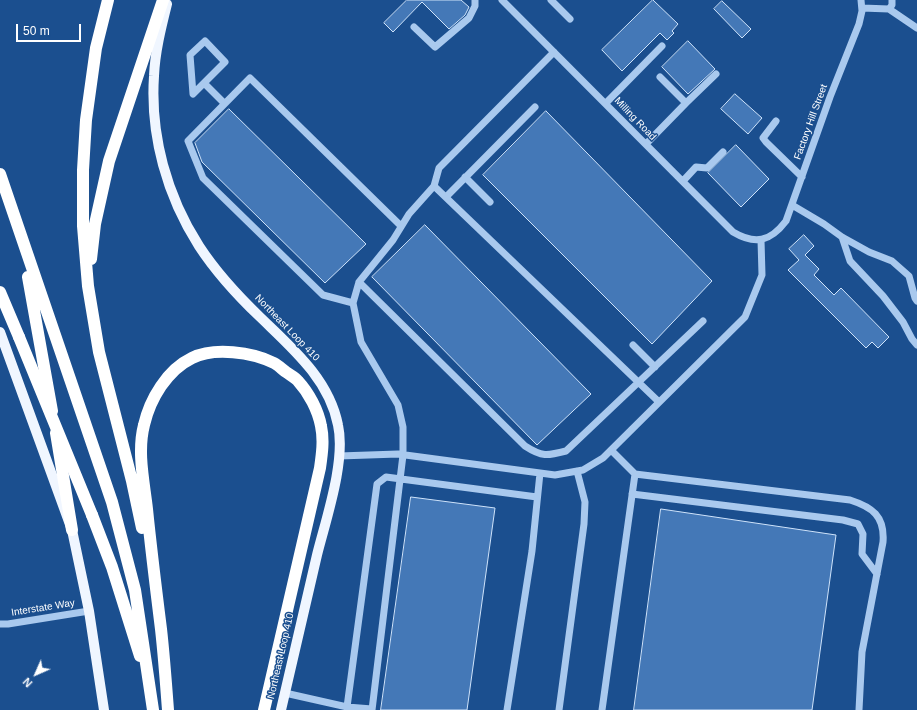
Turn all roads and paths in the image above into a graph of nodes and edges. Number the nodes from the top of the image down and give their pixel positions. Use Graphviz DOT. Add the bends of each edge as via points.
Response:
graph roads {
  1 [pos="108,0"];
  2 [pos="163,0"];
  3 [pos="168,0"];
  4 [pos="475,0"];
  5 [pos="502,0"];
  6 [pos="551,0"];
  7 [pos="861,0"];
  8 [pos="892,0"];
  9 [pos="862,8"];
  10 [pos="889,9"];
  11 [pos="570,19"];
  12 [pos="414,27"];
  13 [pos="917,28"];
  14 [pos="662,46"];
  15 [pos="554,52"];
  16 [pos="716,74"];
  17 [pos="660,77"];
  18 [pos="204,83"];
  19 [pos="686,102"];
  20 [pos="224,103"];
  21 [pos="606,103"];
  22 [pos="535,107"];
  23 [pos="776,121"];
  24 [pos="646,144"];
  25 [pos="723,152"];
  26 [pos="0,174"];
  27 [pos="802,176"];
  28 [pos="465,177"];
  29 [pos="683,181"];
  30 [pos="434,186"];
  31 [pos="446,197"];
  32 [pos="490,202"];
  33 [pos="792,205"];
  34 [pos="401,226"];
  35 [pos="20,233"];
  36 [pos="842,237"];
  37 [pos="760,240"];
  38 [pos="359,282"];
  39 [pos="88,286"];
  40 [pos="0,292"];
  41 [pos="917,301"];
  42 [pos="353,303"];
  43 [pos="703,321"];
  44 [pos="0,332"];
  45 [pos="633,345"];
  46 [pos="917,345"];
  47 [pos="655,366"];
  48 [pos="638,382"];
  49 [pos="659,402"];
  50 [pos="611,450"];
  51 [pos="403,455"];
  52 [pos="339,456"];
  53 [pos="577,471"];
  54 [pos="540,473"];
  55 [pos="635,474"];
  56 [pos="400,478"];
  57 [pos="632,494"];
  58 [pos="537,497"];
  59 [pos="72,530"];
  60 [pos="153,572"];
  61 [pos="877,574"];
  62 [pos="88,611"];
  63 [pos="0,624"];
  64 [pos="151,693"];
  65 [pos="285,693"];
  66 [pos="347,708"];
  67 [pos="104,710"];
  68 [pos="153,710"];
  69 [pos="168,710"];
  70 [pos="264,710"];
  71 [pos="281,710"];
  72 [pos="372,710"];
  73 [pos="508,710"];
  74 [pos="559,710"];
  75 [pos="602,710"];
  76 [pos="859,710"];
  1 -- 39 [label="highway" via="96,48 86,120 83,219"];
  2 -- 39 [label="highway" via="109,161 95,224"];
  3 -- 52 [label="main road, Northeast Loop 410" via="159,37 154,76 154,119 159,152 169,183 183,218 220,274 308,366 323,386 333,406 338,426"];
  4 -- 12 [label="street" via="469,18 435,47"];
  5 -- 15 [label="street, Milling Road"];
  6 -- 11 [label="street"];
  7 -- 9 [label="street, Factory Hill Street"];
  8 -- 10 [label="street"];
  9 -- 10 [label="street"];
  9 -- 27 [label="street, Factory Hill Street" via="859,24"];
  10 -- 13 [label="street"];
  14 -- 21 [label="street"];
  15 -- 21 [label="street, Milling Road"];
  15 -- 30 [label="street" via="439,168"];
  16 -- 19 [label="street"];
  17 -- 19 [label="street"];
  18 -- 18 [label="street" via="225,62 204,41 190,55 193,94"];
  18 -- 20 [label="street"];
  19 -- 24 [label="street"];
  20 -- 34 [label="street" via="250,78"];
  20 -- 42 [label="street" via="188,141 203,178 323,295"];
  21 -- 24 [label="street, Milling Road"];
  22 -- 28 [label="street"];
  23 -- 27 [label="street" via="763,138"];
  24 -- 29 [label="street, Milling Road"];
  25 -- 29 [label="street" via="707,168 696,167"];
  26 -- 35 [label="highway"];
  27 -- 33 [label="street, Factory Hill Street"];
  28 -- 31 [label="street"];
  28 -- 32 [label="street"];
  29 -- 37 [label="street, Milling Road" via="733,232 750,240"];
  30 -- 31 [label="street"];
  30 -- 34 [label="street"];
  31 -- 48 [label="street"];
  33 -- 36 [label="street"];
  33 -- 37 [label="street, Factory Hill Street" via="786,221 779,230 772,236"];
  34 -- 38 [label="street"];
  35 -- 59 [label="highway"];
  35 -- 64 [label="highway" via="112,502 135,590"];
  36 -- 41 [label="street" via="892,261 909,276"];
  36 -- 46 [label="street" via="850,261 883,296"];
  37 -- 49 [label="street" via="762,275 745,317"];
  38 -- 42 [label="street"];
  38 -- 48 [label="street" via="536,454 549,456 566,451"];
  39 -- 60 [label="highway" via="99,352"];
  40 -- 64 [label="highway, bridge" via="112,567"];
  42 -- 51 [label="street" via="361,342 398,405 403,427"];
  43 -- 47 [label="street"];
  44 -- 59 [label="main road"];
  45 -- 47 [label="street"];
  47 -- 48 [label="street"];
  48 -- 49 [label="street"];
  49 -- 50 [label="street"];
  50 -- 53 [label="street" via="603,458"];
  50 -- 55 [label="street"];
  51 -- 52 [label="street"];
  51 -- 54 [label="street"];
  51 -- 56 [label="street"];
  52 -- 65 [label="main road, Northeast Loop 410"];
  53 -- 54 [label="street" via="555,476"];
  53 -- 74 [label="street" via="584,502 584,524"];
  54 -- 58 [label="street"];
  55 -- 57 [label="street"];
  55 -- 61 [label="street" via="850,500 866,505 878,516 884,531"];
  56 -- 58 [label="street"];
  56 -- 66 [label="street" via="386,477 377,484"];
  56 -- 72 [label="street"];
  57 -- 61 [label="street" via="858,524 863,534 862,554"];
  57 -- 75 [label="street"];
  58 -- 73 [label="street" via="532,551"];
  59 -- 62 [label="main road"];
  60 -- 69 [label="highway"];
  60 -- 70 [label="highway" via="141,447 144,425 158,389 174,371 192,358 211,352 234,352 274,363 297,380 309,396 321,427 323,447"];
  61 -- 76 [label="street" via="862,652"];
  62 -- 63 [label="street, Interstate Way"];
  62 -- 67 [label="main road"];
  64 -- 68 [label="highway"];
  65 -- 66 [label="street"];
  65 -- 71 [label="main road, Northeast Loop 410"];
  66 -- 72 [label="street"];
}
